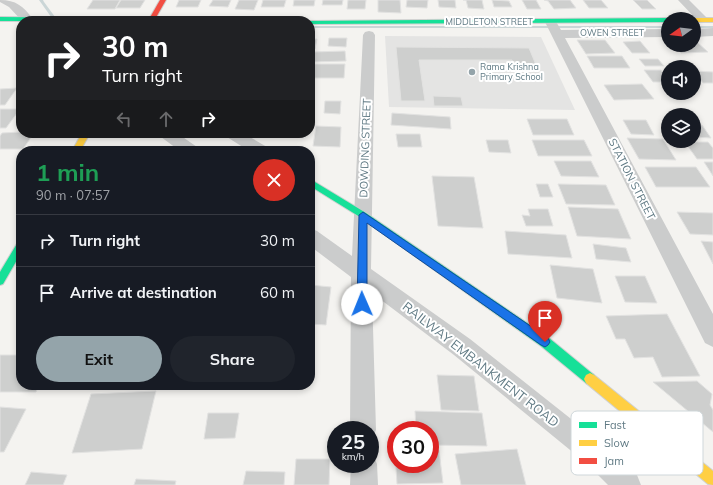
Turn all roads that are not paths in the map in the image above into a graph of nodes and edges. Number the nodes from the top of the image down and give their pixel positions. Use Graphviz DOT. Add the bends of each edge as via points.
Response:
graph roads {
  1 [pos="163,0"];
  2 [pos="683,0"];
  3 [pos="8,3"];
  4 [pos="0,13"];
  5 [pos="23,16"];
  6 [pos="153,16"];
  7 [pos="0,19"];
  8 [pos="16,19"];
  9 [pos="661,20"];
  10 [pos="703,20"];
  11 [pos="315,22"];
  12 [pos="554,28"];
  13 [pos="701,32"];
  14 [pos="713,32"];
  15 [pos="661,33"];
  16 [pos="369,35"];
  17 [pos="173,138"];
  18 [pos="240,138"];
  19 [pos="184,146"];
  20 [pos="253,146"];
  21 [pos="315,185"];
  22 [pos="363,215"];
  23 [pos="315,240"];
  24 [pos="16,254"];
  25 [pos="361,273"];
  26 [pos="0,281"];
  27 [pos="713,336"];
  28 [pos="630,411"];
  29 [pos="363,421"];
  30 [pos="571,435"];
  31 [pos="703,471"];
  32 [pos="364,473"];
  33 [pos="617,475"];
  34 [pos="713,479"];
  35 [pos="364,485"];
  36 [pos="627,485"];
  1 -- 6 [label="street"];
  2 -- 10 [label="street"];
  3 -- 4 [label="street"];
  3 -- 5 [label="street"];
  7 -- 8 [label="street"];
  9 -- 12 [label="street, MIDDLETON STREET"];
  11 -- 12 [label="street, MIDDLETON STREET"];
  12 -- 15 [label="street, OWEN STREET"];
  12 -- 27 [label="street, STATION STREET"];
  13 -- 14 [label="street"];
  16 -- 22 [label="street, DOWDING STREET"];
  17 -- 19 [label="street"];
  18 -- 20 [label="street"];
  21 -- 22 [label="street"];
  22 -- 25 [label="street, DOWDING STREET"];
  22 -- 28 [label="street" via="545,342"];
  23 -- 25 [label="street, RAILWAY EMBANKMENT ROAD"];
  24 -- 26 [label="street"];
  25 -- 29 [label="street, DOWDING STREET"];
  25 -- 30 [label="street, RAILWAY EMBANKMENT ROAD" via="474,357"];
  31 -- 34 [label="street"];
  32 -- 35 [label="street"];
  33 -- 36 [label="street, RAILWAY EMBANKMENT ROAD"];
}
